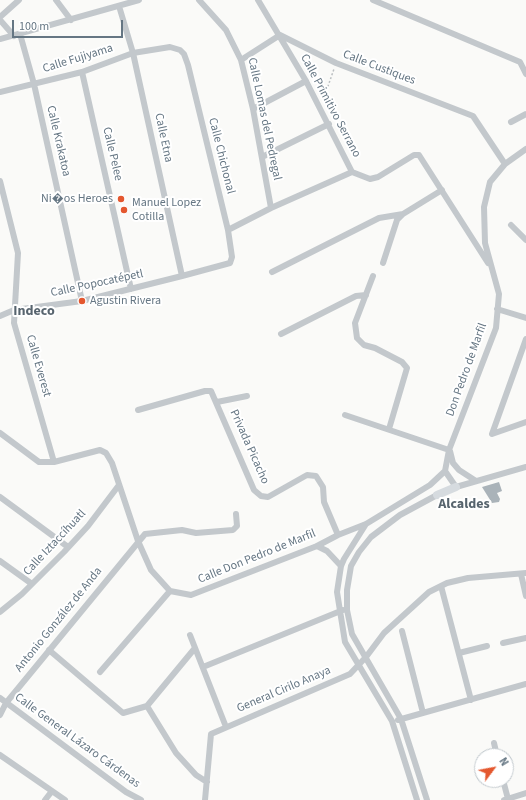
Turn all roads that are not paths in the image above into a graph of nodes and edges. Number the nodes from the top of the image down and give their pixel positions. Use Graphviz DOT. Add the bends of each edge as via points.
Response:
graph roads {
  1 [pos="19,0"];
  2 [pos="56,0"];
  3 [pos="140,0"];
  4 [pos="199,0"];
  5 [pos="258,0"];
  6 [pos="373,0"];
  7 [pos="130,1"];
  8 [pos="119,6"];
  9 [pos="0,18"];
  10 [pos="71,20"];
  11 [pos="20,34"];
  12 [pos="280,35"];
  13 [pos="14,36"];
  14 [pos="0,39"];
  15 [pos="133,53"];
  16 [pos="184,54"];
  17 [pos="241,60"];
  18 [pos="82,72"];
  19 [pos="526,74"];
  20 [pos="306,81"];
  21 [pos="34,84"];
  22 [pos="0,92"];
  23 [pos="253,109"];
  24 [pos="526,114"];
  25 [pos="511,122"];
  26 [pos="329,124"];
  27 [pos="526,149"];
  28 [pos="262,157"];
  29 [pos="505,164"];
  30 [pos="352,172"];
  31 [pos="0,181"];
  32 [pos="442,190"];
  33 [pos="271,208"];
  34 [pos="403,214"];
  35 [pos="511,225"];
  36 [pos="228,230"];
  37 [pos="526,240"];
  38 [pos="230,263"];
  39 [pos="383,263"];
  40 [pos="492,268"];
  41 [pos="272,272"];
  42 [pos="182,276"];
  43 [pos="373,276"];
  44 [pos="131,289"];
  45 [pos="366,295"];
  46 [pos="82,301"];
  47 [pos="497,309"];
  48 [pos="14,310"];
  49 [pos="0,316"];
  50 [pos="526,318"];
  51 [pos="281,334"];
  52 [pos="526,339"];
  53 [pos="524,350"];
  54 [pos="247,396"];
  55 [pos="217,402"];
  56 [pos="138,410"];
  57 [pos="345,414"];
  58 [pos="526,422"];
  59 [pos="389,429"];
  60 [pos="0,433"];
  61 [pos="449,450"];
  62 [pos="54,462"];
  63 [pos="526,467"];
  64 [pos="445,471"];
  65 [pos="476,481"];
  66 [pos="119,484"];
  67 [pos="456,487"];
  68 [pos="437,495"];
  69 [pos="0,497"];
  70 [pos="236,514"];
  71 [pos="366,524"];
  72 [pos="338,535"];
  73 [pos="138,541"];
  74 [pos="317,546"];
  75 [pos="68,547"];
  76 [pos="0,561"];
  77 [pos="341,566"];
  78 [pos="523,573"];
  79 [pos="32,584"];
  80 [pos="441,586"];
  81 [pos="170,591"];
  82 [pos="526,596"];
  83 [pos="346,610"];
  84 [pos="340,611"];
  85 [pos="0,612"];
  86 [pos="402,631"];
  87 [pos="190,635"];
  88 [pos="526,638"];
  89 [pos="503,643"];
  90 [pos="487,646"];
  91 [pos="195,648"];
  92 [pos="49,650"];
  93 [pos="459,653"];
  94 [pos="366,656"];
  95 [pos="361,664"];
  96 [pos="203,666"];
  97 [pos="100,672"];
  98 [pos="526,684"];
  99 [pos="0,698"];
  100 [pos="471,700"];
  101 [pos="6,703"];
  102 [pos="147,706"];
  103 [pos="423,713"];
  104 [pos="0,715"];
  105 [pos="401,719"];
  106 [pos="392,721"];
  107 [pos="226,727"];
  108 [pos="494,743"];
  109 [pos="495,748"];
  110 [pos="0,755"];
  111 [pos="207,782"];
  112 [pos="504,788"];
  113 [pos="52,791"];
  114 [pos="526,793"];
  115 [pos="506,799"];
  116 [pos="45,800"];
  117 [pos="65,800"];
  118 [pos="141,800"];
  119 [pos="205,800"];
  120 [pos="417,800"];
  121 [pos="428,800"];
  1 -- 9 [label="street"];
  2 -- 10 [label="street"];
  3 -- 7 [label="street"];
  4 -- 17 [label="street, Calle Lomas del Pedregal" via="226,30"];
  5 -- 12 [label="street, Calle Primitivo Serrano"];
  6 -- 19 [label="street" via="520,62"];
  7 -- 8 [label="street"];
  8 -- 10 [label="street"];
  8 -- 15 [label="street, Calle Etna"];
  9 -- 13 [label="street"];
  10 -- 11 [label="street"];
  11 -- 13 [label="street"];
  11 -- 21 [label="street, Calle Krakatoa"];
  12 -- 17 [label="street"];
  12 -- 20 [label="street, Calle Primitivo Serrano"];
  12 -- 29 [label="street, Calle Custiques" via="336,63 473,116"];
  13 -- 14 [label="street"];
  15 -- 16 [label="street, Calle Fujiyama" via="170,47"];
  15 -- 18 [label="street, Calle Fujiyama"];
  15 -- 42 [label="street, Calle Etna"];
  16 -- 36 [label="street, Calle Chichonal"];
  17 -- 23 [label="street, Calle Lomas del Pedregal"];
  18 -- 21 [label="street, Calle Fujiyama"];
  18 -- 44 [label="street, Calle Pelee"];
  20 -- 23 [label="street"];
  20 -- 26 [label="street, Calle Primitivo Serrano"];
  21 -- 22 [label="street, Calle Fujiyama"];
  21 -- 46 [label="street, Calle Krakatoa"];
  23 -- 28 [label="street, Calle Lomas del Pedregal"];
  24 -- 25 [label="street"];
  26 -- 28 [label="street"];
  26 -- 30 [label="street, Calle Primitivo Serrano"];
  27 -- 29 [label="street, Don Pedro de Marfil"];
  28 -- 33 [label="street, Calle Lomas del Pedregal"];
  29 -- 40 [label="street, Don Pedro de Marfil" via="490,182 484,206 485,243"];
  30 -- 32 [label="street, Calle Primitivo Serrano" via="370,179 378,177 414,155 419,156"];
  30 -- 33 [label="street"];
  31 -- 48 [label="street, Calle Everest" via="18,252"];
  32 -- 34 [label="street"];
  32 -- 40 [label="street, Calle Primitivo Serrano"];
  33 -- 36 [label="street"];
  34 -- 39 [label="street" via="397,220"];
  34 -- 41 [label="street" via="379,218"];
  35 -- 37 [label="street"];
  36 -- 38 [label="street, Calle Chichonal" via="232,256"];
  38 -- 42 [label="street, Calle Popocatépetl"];
  40 -- 47 [label="street, Don Pedro de Marfil" via="499,294"];
  42 -- 44 [label="street, Calle Popocatépetl"];
  43 -- 45 [label="street"];
  44 -- 46 [label="street, Calle Popocatépetl"];
  45 -- 51 [label="street" via="356,296"];
  45 -- 59 [label="street" via="355,323 357,338 364,345 402,362 408,368"];
  46 -- 48 [label="street, Calle Popocatépetl"];
  47 -- 50 [label="street"];
  47 -- 61 [label="street, Don Pedro de Marfil" via="496,328"];
  48 -- 49 [label="street, Calle Popocatépetl"];
  48 -- 62 [label="street, Calle Everest" via="14,323"];
  52 -- 53 [label="street"];
  53 -- 58 [label="street" via="492,434"];
  54 -- 55 [label="street, Privada Picacho"];
  55 -- 56 [label="street, Privada Picacho" via="210,391"];
  55 -- 72 [label="street, Privada Picacho" via="254,490 261,496 268,497 307,475 316,476 323,487 324,502"];
  57 -- 59 [label="street"];
  59 -- 61 [label="street"];
  60 -- 62 [label="street" via="40,462"];
  61 -- 64 [label="street, Don Pedro de Marfil"];
  61 -- 65 [label="street" via="453,462 467,477"];
  62 -- 66 [label="street" via="100,450 109,457"];
  63 -- 65 [label="street"];
  64 -- 67 [label="street"];
  64 -- 71 [label="street" via="430,485"];
  65 -- 67 [label="street"];
  66 -- 73 [label="street"];
  66 -- 75 [label="street, Calle Iztaccíhuatl" via="88,526"];
  67 -- 68 [label="street"];
  68 -- 83 [label="street" via="400,515 371,537 359,552 350,572 346,590"];
  69 -- 75 [label="street"];
  70 -- 73 [label="street" via="237,526 233,530 152,533 145,534"];
  71 -- 72 [label="street, Calle Don Pedro de Marfil"];
  71 -- 77 [label="street"];
  72 -- 74 [label="street, Calle Don Pedro de Marfil"];
  73 -- 81 [label="street" via="151,570"];
  73 -- 92 [label="street, Antonio González de Anda"];
  74 -- 77 [label="street" via="327,551"];
  74 -- 81 [label="street, Calle Don Pedro de Marfil" via="191,595"];
  75 -- 79 [label="street, Calle Iztaccíhuatl"];
  76 -- 79 [label="street"];
  77 -- 84 [label="street" via="337,592"];
  78 -- 80 [label="street, General Cirilo Anaya" via="468,578"];
  78 -- 82 [label="street"];
  79 -- 85 [label="street, Calle Iztaccíhuatl"];
  80 -- 93 [label="street"];
  80 -- 94 [label="street, General Cirilo Anaya" via="429,592 384,633"];
  81 -- 97 [label="street"];
  83 -- 84 [label="street"];
  83 -- 94 [label="street" via="352,634"];
  84 -- 95 [label="street" via="345,642"];
  84 -- 96 [label="street"];
  86 -- 103 [label="street"];
  87 -- 91 [label="street"];
  88 -- 89 [label="street"];
  90 -- 93 [label="street"];
  91 -- 96 [label="street"];
  91 -- 102 [label="street"];
  92 -- 101 [label="street, Antonio González de Anda"];
  92 -- 102 [label="street" via="124,713"];
  93 -- 100 [label="street"];
  94 -- 95 [label="street, General Cirilo Anaya"];
  94 -- 105 [label="street"];
  95 -- 106 [label="street"];
  95 -- 107 [label="street, General Cirilo Anaya" via="350,674"];
  96 -- 107 [label="street"];
  98 -- 100 [label="street"];
  99 -- 101 [label="street, Calle General Lázaro Cárdenas"];
  100 -- 103 [label="street"];
  101 -- 104 [label="street, Antonio González de Anda"];
  101 -- 118 [label="street, Calle General Lázaro Cárdenas" via="126,792"];
  102 -- 111 [label="street" via="176,753 196,775"];
  103 -- 105 [label="street"];
  105 -- 106 [label="street"];
  105 -- 121 [label="street"];
  106 -- 120 [label="street"];
  107 -- 111 [label="street, General Cirilo Anaya" via="211,734"];
  108 -- 109 [label="street"];
  110 -- 113 [label="street"];
  111 -- 119 [label="street"];
  112 -- 115 [label="street"];
  113 -- 116 [label="street"];
  113 -- 117 [label="street"];
  114 -- 115 [label="street"];
}
